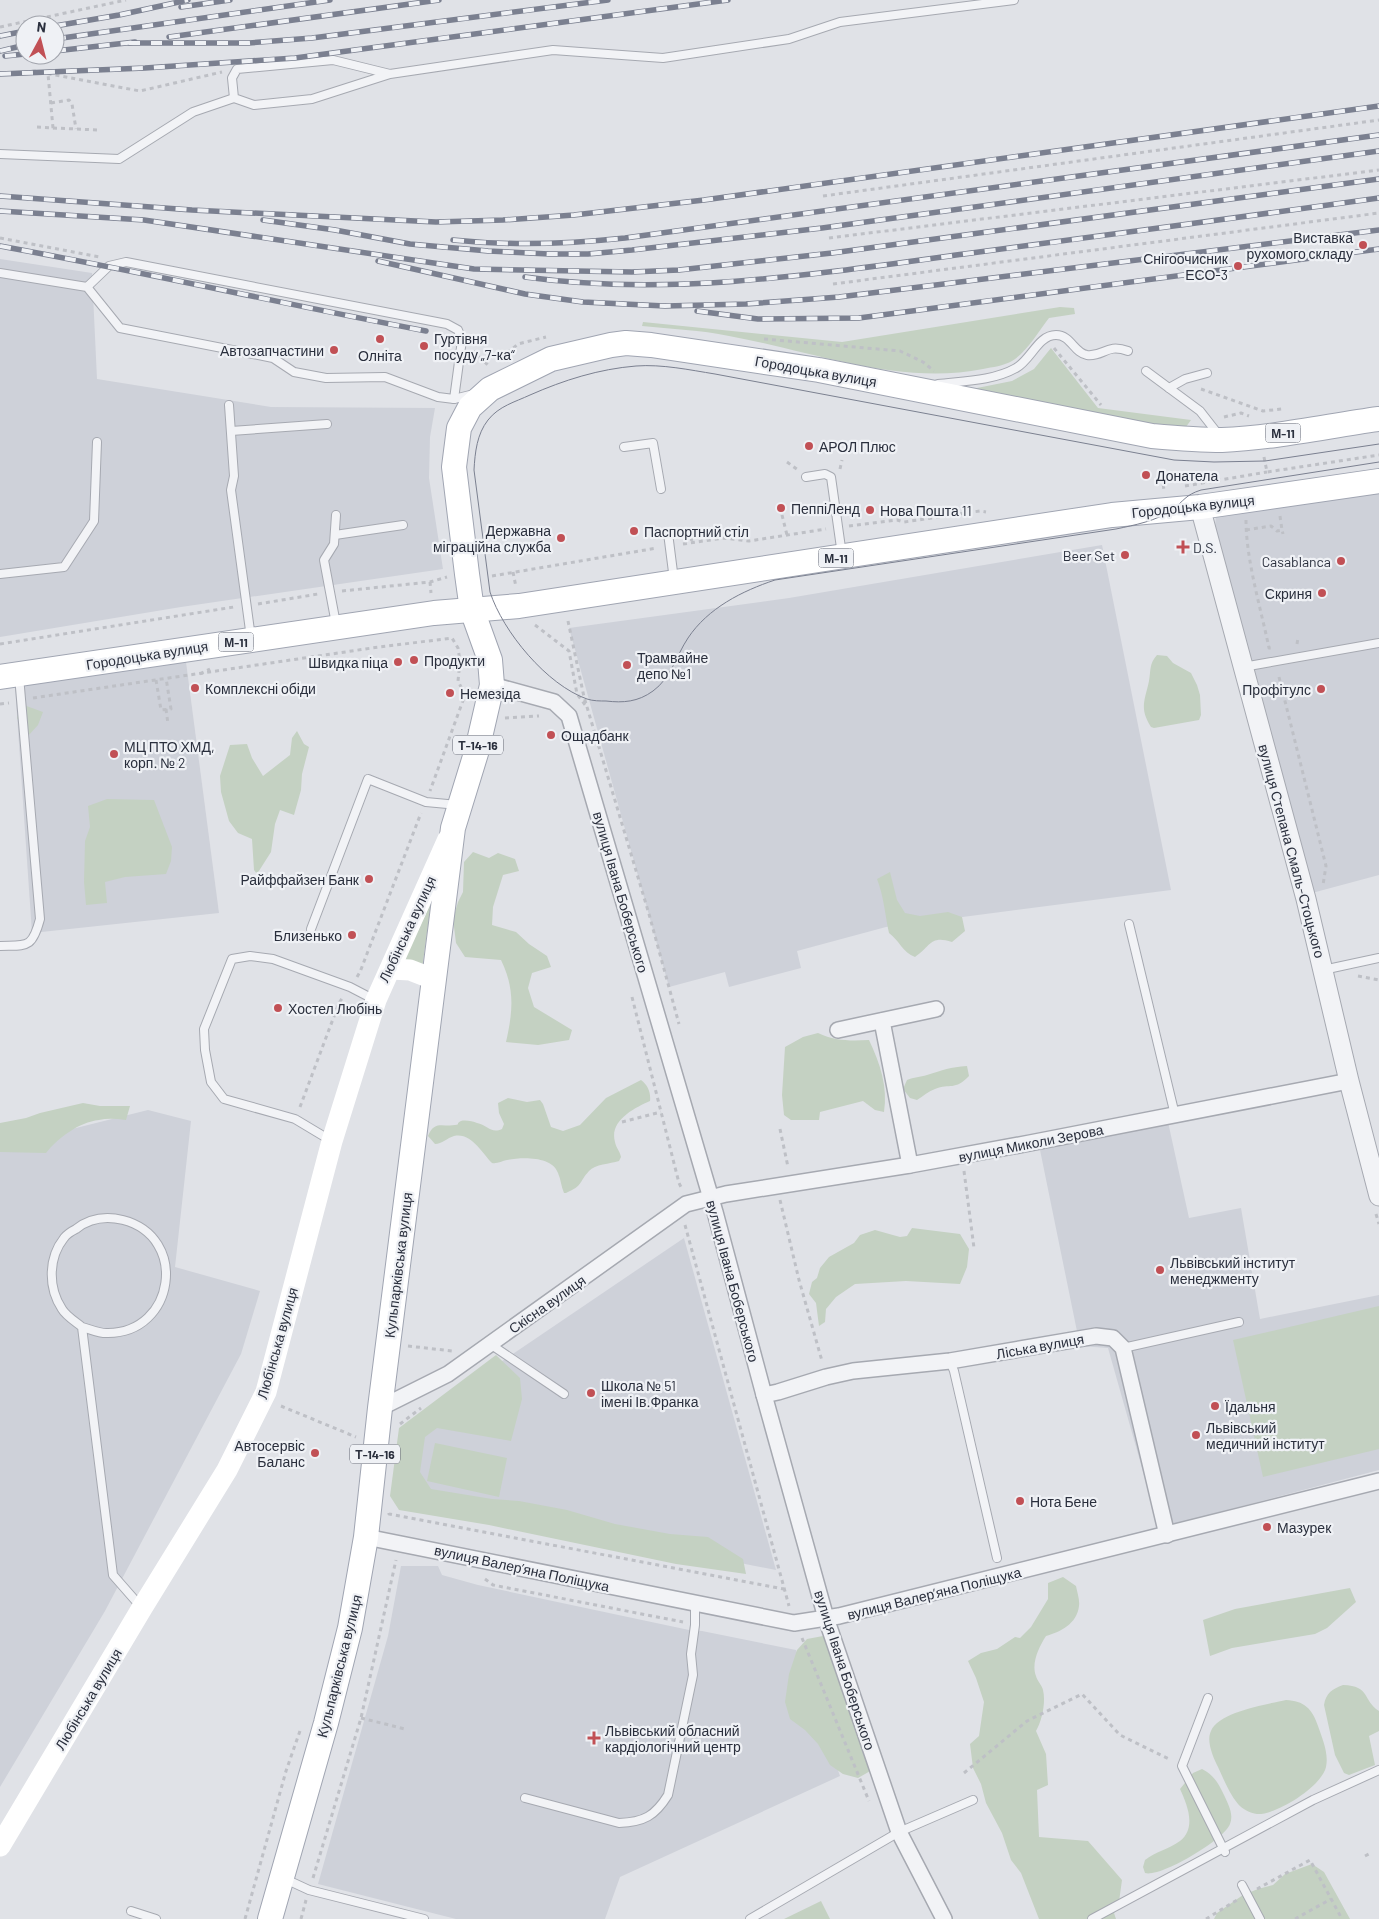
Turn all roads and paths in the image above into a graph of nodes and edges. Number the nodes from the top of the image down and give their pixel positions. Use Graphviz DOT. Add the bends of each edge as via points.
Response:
graph roads {
  1 [pos="126,0"];
  2 [pos="1014,0"];
  3 [pos="0,27"];
  4 [pos="237,69"];
  5 [pos="0,74"];
  6 [pos="48,74"];
  7 [pos="390,74"];
  8 [pos="234,98"];
  9 [pos="50,103"];
  10 [pos="1379,120"];
  11 [pos="37,127"];
  12 [pos="53,128"];
  13 [pos="76,129"];
  14 [pos="99,130"];
  15 [pos="0,154"];
  16 [pos="1379,170"];
  17 [pos="823,196"];
  18 [pos="1379,213"];
  19 [pos="0,238"];
  20 [pos="829,238"];
  21 [pos="126,262"];
  22 [pos="0,273"];
  23 [pos="833,284"];
  24 [pos="87,287"];
  25 [pos="462,340"];
  26 [pos="1052,346"];
  27 [pos="1128,351"];
  28 [pos="1146,371"];
  29 [pos="1207,373"];
  30 [pos="1198,376"];
  31 [pos="490,379"];
  32 [pos="911,388"];
  33 [pos="1169,388"];
  34 [pos="454,399"];
  35 [pos="229,405"];
  36 [pos="1102,406"];
  37 [pos="1282,409"];
  38 [pos="1379,419"];
  39 [pos="327,424"];
  40 [pos="231,431"];
  41 [pos="1222,440"];
  42 [pos="97,442"];
  43 [pos="624,447"];
  44 [pos="1379,455"];
  45 [pos="842,460"];
  46 [pos="1266,464"];
  47 [pos="841,468"];
  48 [pos="1267,472"];
  49 [pos="1158,474"];
  50 [pos="806,477"];
  51 [pos="1379,481"];
  52 [pos="1182,487"];
  53 [pos="661,489"];
  54 [pos="1174,489"];
  55 [pos="1200,507"];
  56 [pos="993,513"];
  57 [pos="1279,513"];
  58 [pos="336,514"];
  59 [pos="782,515"];
  60 [pos="1246,517"];
  61 [pos="403,525"];
  62 [pos="838,528"];
  63 [pos="690,530"];
  64 [pos="1246,530"];
  65 [pos="668,533"];
  66 [pos="335,535"];
  67 [pos="787,535"];
  68 [pos="692,543"];
  69 [pos="683,544"];
  70 [pos="661,548"];
  71 [pos="843,557"];
  72 [pos="513,572"];
  73 [pos="0,574"];
  74 [pos="492,576"];
  75 [pos="430,582"];
  76 [pos="675,582"];
  77 [pos="516,589"];
  78 [pos="330,592"];
  79 [pos="246,606"];
  80 [pos="472,610"];
  81 [pos="206,612"];
  82 [pos="200,617"];
  83 [pos="529,620"];
  84 [pos="568,621"];
  85 [pos="120,625"];
  86 [pos="336,627"];
  87 [pos="123,629"];
  88 [pos="251,640"];
  89 [pos="1379,642"];
  90 [pos="0,644"];
  91 [pos="1269,648"];
  92 [pos="158,654"];
  93 [pos="1243,667"];
  94 [pos="9,676"];
  95 [pos="166,679"];
  96 [pos="156,681"];
  97 [pos="492,685"];
  98 [pos="27,699"];
  99 [pos="12,702"];
  100 [pos="0,704"];
  101 [pos="587,708"];
  102 [pos="166,709"];
  103 [pos="545,716"];
  104 [pos="501,718"];
  105 [pos="168,724"];
  106 [pos="426,802"];
  107 [pos="460,805"];
  108 [pos="453,828"];
  109 [pos="1129,924"];
  110 [pos="311,929"];
  111 [pos="0,946"];
  112 [pos="1379,958"];
  113 [pos="391,969"];
  114 [pos="1323,970"];
  115 [pos="433,979"];
  116 [pos="350,987"];
  117 [pos="630,988"];
  118 [pos="376,1000"];
  119 [pos="936,1009"];
  120 [pos="882,1021"];
  121 [pos="680,1028"];
  122 [pos="838,1030"];
  123 [pos="1349,1081"];
  124 [pos="661,1112"];
  125 [pos="1175,1115"];
  126 [pos="295,1119"];
  127 [pos="622,1122"];
  128 [pos="780,1129"];
  129 [pos="332,1141"];
  130 [pos="963,1164"];
  131 [pos="910,1165"];
  132 [pos="788,1170"];
  133 [pos="1376,1170"];
  134 [pos="676,1193"];
  135 [pos="1379,1196"];
  136 [pos="711,1197"];
  137 [pos="779,1197"];
  138 [pos="685,1225"];
  139 [pos="974,1248"];
  140 [pos="1239,1322"];
  141 [pos="82,1327"];
  142 [pos="490,1344"];
  143 [pos="402,1345"];
  144 [pos="460,1345"];
  145 [pos="1123,1348"];
  146 [pos="950,1361"];
  147 [pos="826,1377"];
  148 [pos="564,1394"];
  149 [pos="764,1394"];
  150 [pos="279,1405"];
  151 [pos="380,1408"];
  152 [pos="358,1437"];
  153 [pos="1379,1482"];
  154 [pos="390,1514"];
  155 [pos="1167,1535"];
  156 [pos="366,1537"];
  157 [pos="396,1555"];
  158 [pos="997,1558"];
  159 [pos="483,1578"];
  160 [pos="784,1589"];
  161 [pos="695,1604"];
  162 [pos="142,1608"];
  163 [pos="826,1618"];
  164 [pos="794,1622"];
  165 [pos="695,1625"];
  166 [pos="1208,1698"];
  167 [pos="361,1718"];
  168 [pos="302,1725"];
  169 [pos="405,1729"];
  170 [pos="1182,1766"];
  171 [pos="1379,1770"];
  172 [pos="964,1773"];
  173 [pos="525,1798"];
  174 [pos="973,1800"];
  175 [pos="870,1805"];
  176 [pos="899,1832"];
  177 [pos="0,1846"];
  178 [pos="1224,1850"];
  179 [pos="1371,1853"];
  180 [pos="1365,1856"];
  181 [pos="282,1878"];
  182 [pos="1242,1885"];
  183 [pos="309,1890"];
  184 [pos="1246,1894"];
  185 [pos="1331,1900"];
  186 [pos="131,1911"];
  187 [pos="156,1919"];
  188 [pos="245,1919"];
  189 [pos="270,1919"];
  190 [pos="301,1919"];
  191 [pos="424,1919"];
  192 [pos="750,1919"];
  193 [pos="944,1919"];
  194 [pos="1092,1919"];
  195 [pos="1206,1919"];
  196 [pos="1260,1919"];
  197 [pos="1296,1919"];
  198 [pos="1342,1919"];
  1 -- 3 [label="path"];
  2 -- 7 [label="lane" via="840,22 789,39 663,58 553,50"];
  4 -- 6 [label="path" via="140,91"];
  4 -- 7 [label="lane" via="333,60"];
  4 -- 8 [label="lane" via="232,78"];
  5 -- 6 [label="path" via="34,71"];
  6 -- 9 [label="path"];
  7 -- 8 [label="lane" via="312,99 254,105"];
  8 -- 15 [label="lane" via="193,112 119,159"];
  9 -- 12 [label="path"];
  9 -- 13 [label="path" via="69,100"];
  10 -- 17 [label="path"];
  11 -- 12 [label="path"];
  12 -- 13 [label="path"];
  13 -- 14 [label="path"];
  16 -- 20 [label="path"];
  18 -- 23 [label="path"];
  19 -- 21 [label="path"];
  21 -- 24 [label="lane" via="108,266"];
  21 -- 25 [label="lane" via="447,324 458,330"];
  22 -- 24 [label="lane"];
  24 -- 34 [label="lane" via="120,328 273,358 294,372 326,378 386,377 438,397"];
  25 -- 31 [label="path"];
  25 -- 34 [label="lane"];
  26 -- 36 [label="path"];
  27 -- 32 [label="lane" via="1110,348 1088,355 1080,352 1064,336 1055,335 1046,337 1018,367 1002,376"];
  28 -- 33 [label="lane"];
  29 -- 30 [label="lane"];
  30 -- 33 [label="lane"];
  30 -- 37 [label="path" via="1199,388 1236,403 1263,411"];
  31 -- 32 [label="main road, Городоцька вулиця / М-11" via="551,360 626,343 819,370"];
  31 -- 34 [label="lane"];
  31 -- 80 [label="main road, Городоцька вулиця / М-11" via="459,428 454,467"];
  32 -- 41 [label="main road, Городоцька вулиця / М-11" via="1152,436"];
  33 -- 41 [label="lane" via="1200,411"];
  35 -- 40 [label="lane"];
  38 -- 41 [label="main road, Городоцька вулиця / М-11"];
  39 -- 40 [label="lane"];
  40 -- 79 [label="lane" via="234,476 231,490"];
  42 -- 73 [label="lane" via="94,521 64,568"];
  43 -- 53 [label="lane" via="653,443"];
  44 -- 48 [label="path"];
  45 -- 47 [label="path"];
  46 -- 48 [label="path"];
  48 -- 52 [label="path"];
  49 -- 54 [label="path" via="1162,474 1162,492"];
  50 -- 62 [label="lane" via="825,474 831,477"];
  51 -- 55 [label="main road, Городоцька вулиця / М-11"];
  55 -- 71 [label="main road, Городоцька вулиця / М-11" via="1112,515"];
  55 -- 93 [label="street, вулиця Степана Смаль-Стоцького"];
  56 -- 62 [label="path" via="980,511"];
  57 -- 64 [label="path" via="1282,532 1271,526"];
  58 -- 66 [label="lane"];
  59 -- 67 [label="path"];
  60 -- 64 [label="path"];
  61 -- 66 [label="lane"];
  62 -- 67 [label="path"];
  62 -- 71 [label="lane"];
  63 -- 68 [label="path"];
  64 -- 91 [label="path"];
  65 -- 76 [label="lane"];
  66 -- 78 [label="lane" via="334,544 324,560"];
  67 -- 68 [label="path" via="749,542 724,538"];
  68 -- 69 [label="path"];
  70 -- 72 [label="path"];
  71 -- 76 [label="main road, Городоцька вулиця / М-11"];
  72 -- 74 [label="path"];
  72 -- 77 [label="path"];
  75 -- 78 [label="path"];
  76 -- 80 [label="main road, Городоцька вулиця / М-11"];
  78 -- 79 [label="path"];
  78 -- 86 [label="lane"];
  79 -- 81 [label="path"];
  79 -- 88 [label="lane"];
  80 -- 86 [label="main road, Городоцька вулиця / М-11"];
  80 -- 97 [label="main road, Кульпарківська вулиця / Т-14-16" via="490,660"];
  81 -- 82 [label="path"];
  81 -- 85 [label="path"];
  83 -- 101 [label="path" via="569,651 577,694"];
  84 -- 101 [label="path"];
  85 -- 87 [label="path"];
  85 -- 90 [label="path"];
  86 -- 88 [label="main road, Городоцька вулиця / М-11"];
  88 -- 92 [label="main road, Городоцька вулиця / М-11"];
  89 -- 93 [label="lane"];
  92 -- 94 [label="main road, Городоцька вулиця / М-11"];
  92 -- 95 [label="path"];
  92 -- 96 [label="path"];
  93 -- 114 [label="street, вулиця Степана Смаль-Стоцького"];
  94 -- 111 [label="lane" via="40,919 36,936 26,945"];
  95 -- 96 [label="path"];
  95 -- 102 [label="path" via="171,709"];
  95 -- 106 [label="path" via="452,638 458,648 458,680 465,695"];
  96 -- 98 [label="path"];
  96 -- 102 [label="path" via="161,710"];
  97 -- 107 [label="main road, Кульпарківська вулиця / Т-14-16"];
  97 -- 136 [label="street, вулиця Івана Боберського" via="554,702 569,716"];
  99 -- 100 [label="path"];
  101 -- 121 [label="path"];
  102 -- 105 [label="path"];
  103 -- 104 [label="path"];
  106 -- 107 [label="lane"];
  106 -- 110 [label="lane" via="368,779"];
  106 -- 116 [label="path" via="360,972"];
  107 -- 108 [label="main road, Кульпарківська вулиця / Т-14-16"];
  108 -- 113 [label="main road, Любінська вулиця"];
  108 -- 115 [label="main road, Кульпарківська вулиця / Т-14-16"];
  109 -- 125 [label="lane"];
  112 -- 114 [label="lane"];
  113 -- 115 [label="main road" via="410,970"];
  113 -- 118 [label="main road, Любінська вулиця"];
  114 -- 123 [label="street, вулиця Степана Смаль-Стоцького"];
  115 -- 151 [label="main road, Кульпарківська вулиця / Т-14-16"];
  116 -- 118 [label="lane"];
  116 -- 126 [label="path" via="338,1003"];
  116 -- 126 [label="lane" via="273,959 250,956 232,959 204,1029 211,1082 224,1099"];
  117 -- 124 [label="path"];
  118 -- 129 [label="main road, Любінська вулиця"];
  119 -- 120 [label="street"];
  120 -- 122 [label="street"];
  120 -- 131 [label="street"];
  123 -- 125 [label="street, вулиця Миколи Зерова"];
  123 -- 133 [label="street, вулиця Степана Смаль-Стоцького"];
  124 -- 127 [label="path"];
  124 -- 134 [label="path" via="683,1190"];
  125 -- 131 [label="street, вулиця Миколи Зерова"];
  126 -- 129 [label="lane"];
  128 -- 132 [label="path"];
  129 -- 162 [label="main road, Любінська вулиця" via="266,1392 227,1470"];
  130 -- 139 [label="path"];
  131 -- 136 [label="street, вулиця Миколи Зерова"];
  133 -- 135 [label="street, вулиця Степана Смаль-Стоцького"];
  136 -- 142 [label="street, Скісна вулиця" via="686,1204"];
  136 -- 149 [label="street, вулиця Івана Боберського"];
  137 -- 147 [label="path"];
  138 -- 160 [label="path"];
  140 -- 145 [label="lane"];
  141 -- 141 [label="lane" via="62,1310 52,1287 52,1261 64,1238 85,1222 110,1217 136,1224 156,1240 166,1264 165,1290 153,1313 133,1328 107,1334"];
  141 -- 162 [label="lane" via="113,1575"];
  142 -- 148 [label="lane"];
  142 -- 151 [label="street, Скісна вулиця" via="448,1374"];
  143 -- 144 [label="path" via="452,1351"];
  145 -- 146 [label="street, Ліська вулиця" via="1112,1338 1096,1336"];
  145 -- 155 [label="street"];
  146 -- 147 [label="street, Ліська вулиця"];
  146 -- 158 [label="lane"];
  147 -- 149 [label="street, Ліська вулиця"];
  149 -- 163 [label="street, вулиця Івана Боберського"];
  150 -- 152 [label="path"];
  151 -- 156 [label="main road, Кульпарківська вулиця / Т-14-16"];
  153 -- 155 [label="street, вулиця Валерʼяна Поліщука"];
  154 -- 160 [label="path"];
  155 -- 163 [label="street, вулиця Валерʼяна Поліщука"];
  156 -- 161 [label="street, вулиця Валерʼяна Поліщука"];
  156 -- 181 [label="main road, Кульпарківська вулиця / Т-14-16" via="350,1628"];
  157 -- 167 [label="path"];
  159 -- 165 [label="path" via="493,1585"];
  160 -- 164 [label="path"];
  161 -- 164 [label="street, вулиця Валерʼяна Поліщука"];
  161 -- 165 [label="lane"];
  162 -- 177 [label="main road, Любінська вулиця"];
  163 -- 164 [label="street, вулиця Валерʼяна Поліщука"];
  163 -- 176 [label="street, вулиця Івана Боберського"];
  164 -- 175 [label="path"];
  165 -- 173 [label="lane" via="691,1654 693,1674 668,1794 660,1807 648,1817 634,1822 619,1822"];
  166 -- 170 [label="lane"];
  167 -- 169 [label="path"];
  167 -- 183 [label="path"];
  168 -- 188 [label="path" via="286,1770"];
  170 -- 172 [label="path" via="1120,1735 1082,1694 1026,1721"];
  170 -- 178 [label="lane"];
  171 -- 178 [label="lane" via="1312,1800"];
  174 -- 176 [label="lane"];
  176 -- 192 [label="lane"];
  176 -- 193 [label="street, вулиця Івана Боберського"];
  178 -- 194 [label="lane"];
  179 -- 180 [label="path"];
  181 -- 183 [label="lane"];
  181 -- 189 [label="main road, Кульпарківська вулиця / Т-14-16"];
  182 -- 184 [label="lane"];
  183 -- 190 [label="path"];
  183 -- 191 [label="lane"];
  184 -- 185 [label="path" via="1310,1860"];
  184 -- 195 [label="path"];
  184 -- 196 [label="lane"];
  185 -- 197 [label="path"];
  185 -- 198 [label="path"];
  186 -- 187 [label="lane"];
}
